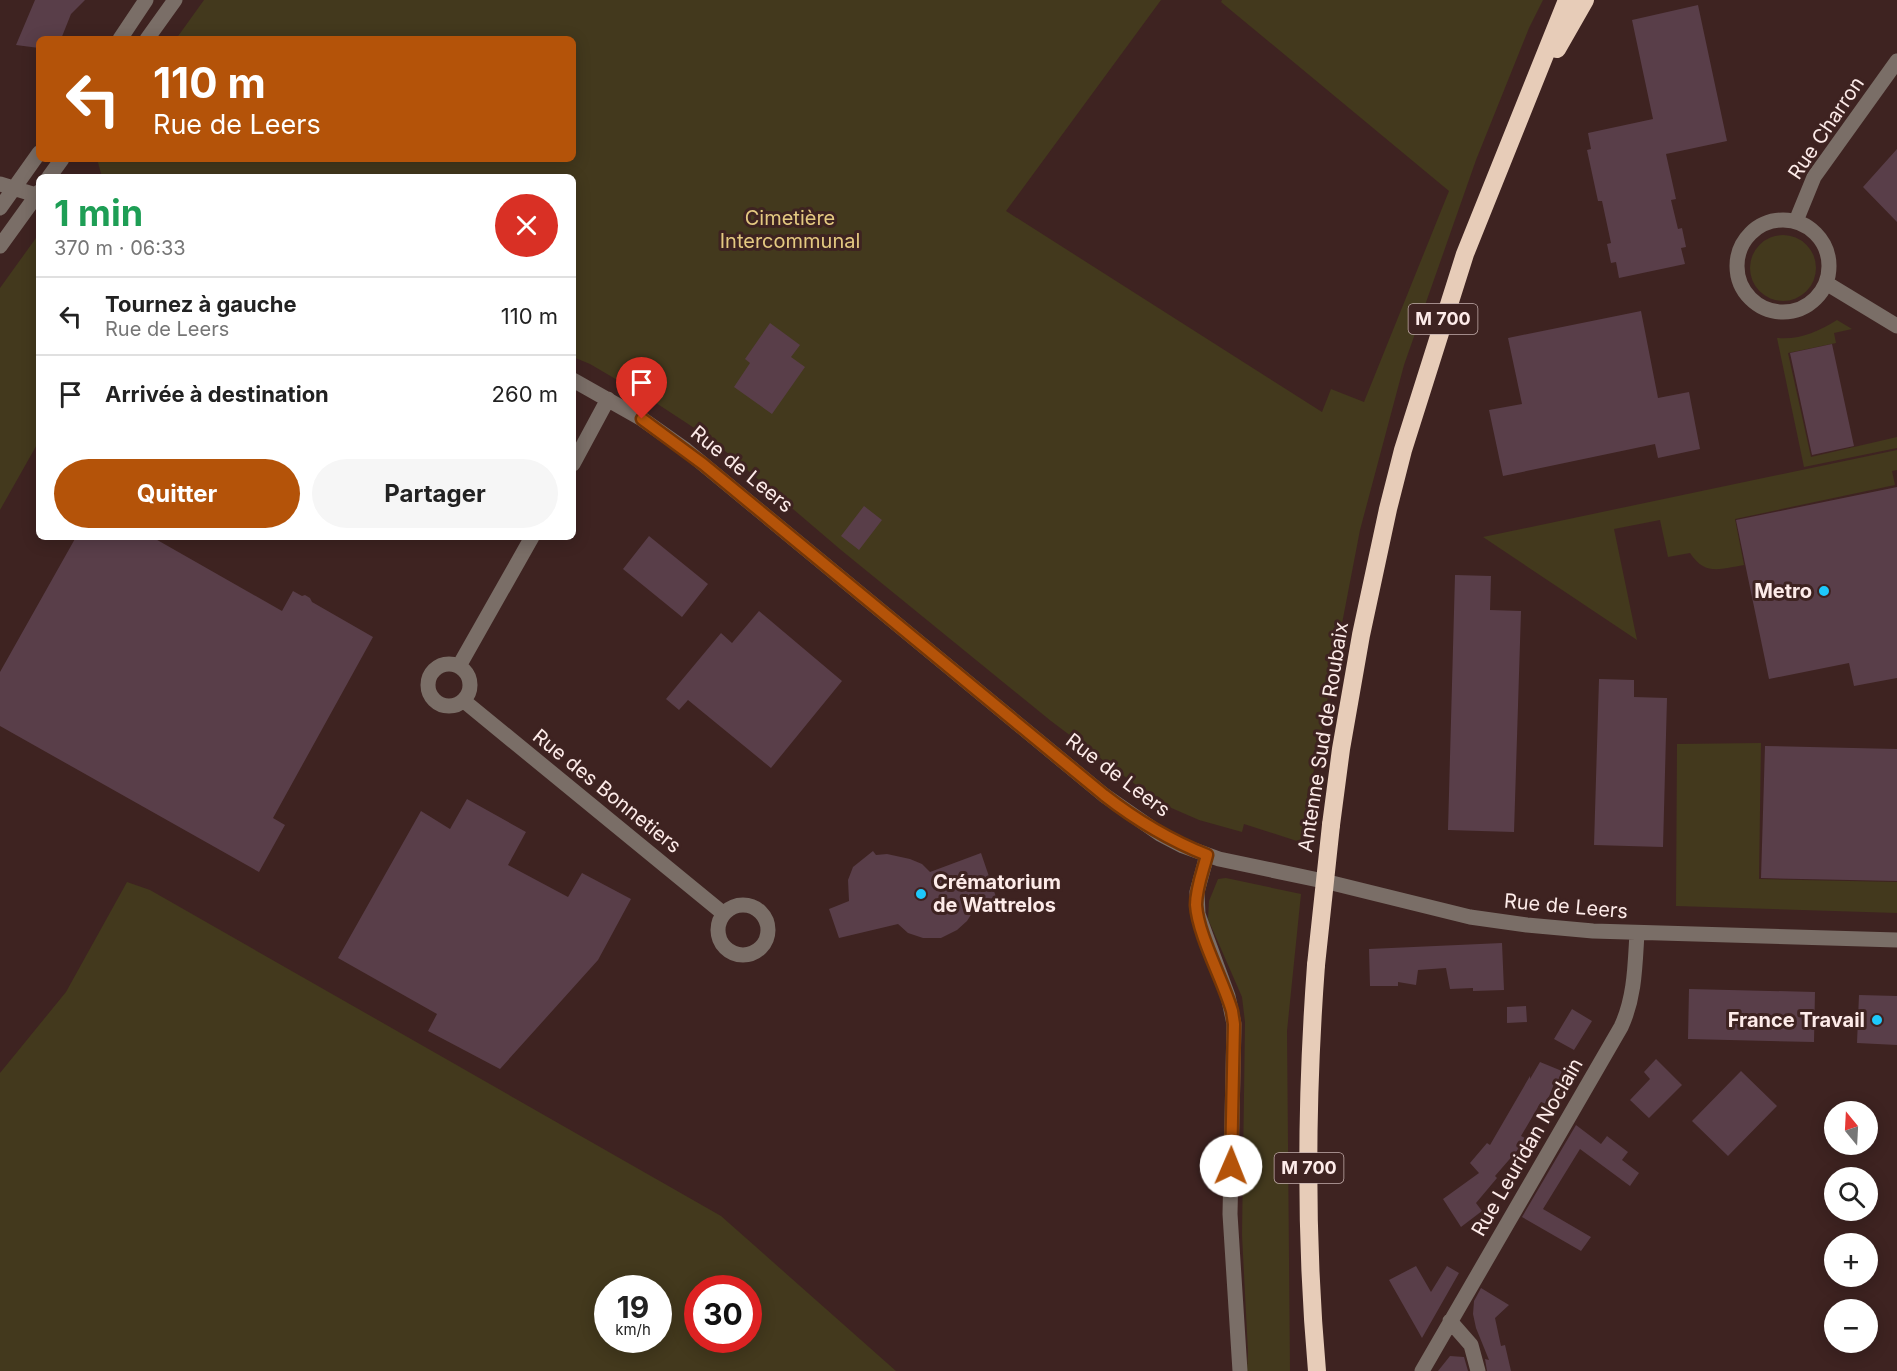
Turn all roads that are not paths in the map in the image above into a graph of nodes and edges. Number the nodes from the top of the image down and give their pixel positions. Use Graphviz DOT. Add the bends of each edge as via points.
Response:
graph roads {
  1 [pos="146,0"];
  2 [pos="175,0"];
  3 [pos="1567,0"];
  4 [pos="1585,0"];
  5 [pos="122,36"];
  6 [pos="149,36"];
  7 [pos="1897,61"];
  8 [pos="1513,133"];
  9 [pos="36,156"];
  10 [pos="7,186"];
  11 [pos="36,194"];
  12 [pos="36,198"];
  13 [pos="0,208"];
  14 [pos="1796,221"];
  15 [pos="0,246"];
  16 [pos="1827,283"];
  17 [pos="1897,326"];
  18 [pos="576,382"];
  19 [pos="609,399"];
  20 [pos="576,459"];
  21 [pos="530,540"];
  22 [pos="459,666"];
  23 [pos="464,701"];
  24 [pos="1207,855"];
  25 [pos="724,914"];
  26 [pos="1637,933"];
  27 [pos="1897,940"];
  28 [pos="1450,1322"];
  29 [pos="1240,1371"];
  30 [pos="1317,1371"];
  31 [pos="1422,1371"];
  32 [pos="1478,1371"];
  1 -- 5 [label="street"];
  2 -- 6 [label="street"];
  3 -- 8 [label="highway, Antenne Sud de Roubaix / M 700"];
  4 -- 8 [label="highway, Antenne Sud de Roubaix / M 700"];
  7 -- 14 [label="street, Rue Charron" via="1814,177"];
  8 -- 30 [label="highway, Antenne Sud de Roubaix / M 700, bridge" via="1465,254 1403,450 1361,635 1341,749 1311,1042 1311,1268"];
  9 -- 10 [label="street"];
  10 -- 11 [label="street"];
  10 -- 13 [label="street"];
  12 -- 15 [label="street"];
  14 -- 16 [label="street" via="1813,230 1825,245 1830,264"];
  14 -- 16 [label="street" via="1764,223 1747,236 1737,256 1741,287 1764,309 1785,312 1806,307"];
  16 -- 17 [label="street"];
  18 -- 19 [label="street, Rue de Leers"];
  19 -- 20 [label="street"];
  19 -- 24 [label="street, Rue de Leers" via="686,450 1124,811 1168,838"];
  21 -- 22 [label="street"];
  22 -- 23 [label="street" via="471,682"];
  22 -- 23 [label="street" via="439,667 428,684 432,698 444,706"];
  23 -- 25 [label="street, Rue des Bonnetiers"];
  24 -- 26 [label="street, Rue de Leers" via="1470,917 1527,926"];
  24 -- 29 [label="street" via="1197,892 1197,914 1228,996 1234,1024 1230,1214"];
  26 -- 27 [label="street, Rue de Leers"];
  26 -- 28 [label="street, Rue Leuridan Noclain" via="1634,985 1621,1027"];
  28 -- 31 [label="street, Rue Leuridan Noclain"];
  28 -- 32 [label="street" via="1471,1345"];
}
